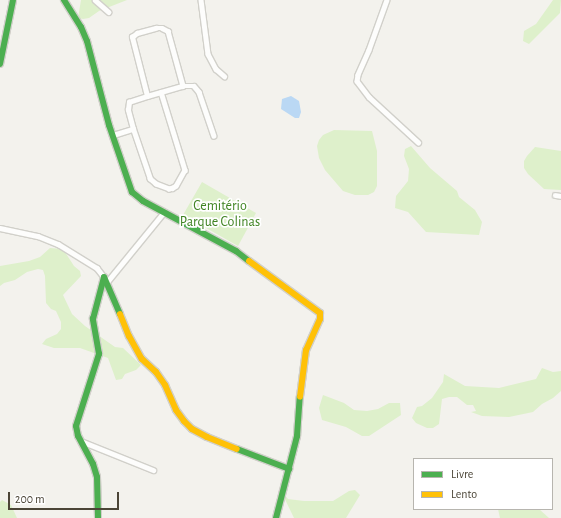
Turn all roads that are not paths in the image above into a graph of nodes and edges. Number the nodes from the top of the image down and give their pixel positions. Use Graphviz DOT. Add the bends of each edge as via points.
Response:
graph roads {
  1 [pos="13,0"];
  2 [pos="64,0"];
  3 [pos="95,0"];
  4 [pos="201,0"];
  5 [pos="386,0"];
  6 [pos="109,12"];
  7 [pos="0,64"];
  8 [pos="224,76"];
  9 [pos="183,86"];
  10 [pos="161,92"];
  11 [pos="147,96"];
  12 [pos="133,129"];
  13 [pos="113,135"];
  14 [pos="214,136"];
  15 [pos="418,142"];
  16 [pos="555,195"];
  17 [pos="561,196"];
  18 [pos="164,212"];
  19 [pos="0,228"];
  20 [pos="105,279"];
  21 [pos="80,441"];
  22 [pos="289,469"];
  23 [pos="153,470"];
  24 [pos="98,518"];
  25 [pos="276,518"];
  1 -- 7 [label="street"];
  2 -- 13 [label="street" via="87,41"];
  3 -- 6 [label="street"];
  4 -- 8 [label="street" via="208,54 216,69"];
  5 -- 15 [label="street" via="357,81 369,98"];
  9 -- 10 [label="street"];
  9 -- 11 [label="street" via="168,31 156,28 137,33 132,37"];
  9 -- 14 [label="street" via="192,85 197,88"];
  10 -- 11 [label="street"];
  10 -- 12 [label="street" via="185,167 184,173 173,188 162,187 150,179"];
  11 -- 12 [label="street" via="132,100 128,105"];
  12 -- 13 [label="street"];
  13 -- 18 [label="street" via="132,192"];
  16 -- 17 [label="street"];
  18 -- 20 [label="street"];
  18 -- 22 [label="street" via="236,251 320,313 320,319 306,350 297,436"];
  19 -- 20 [label="street" via="38,236 58,244 97,268"];
  20 -- 21 [label="street" via="93,319 98,354 76,426"];
  20 -- 22 [label="street" via="128,336 142,359 156,372 184,421 207,437"];
  21 -- 23 [label="street"];
  21 -- 24 [label="street" via="97,477"];
  22 -- 25 [label="street"];
}
